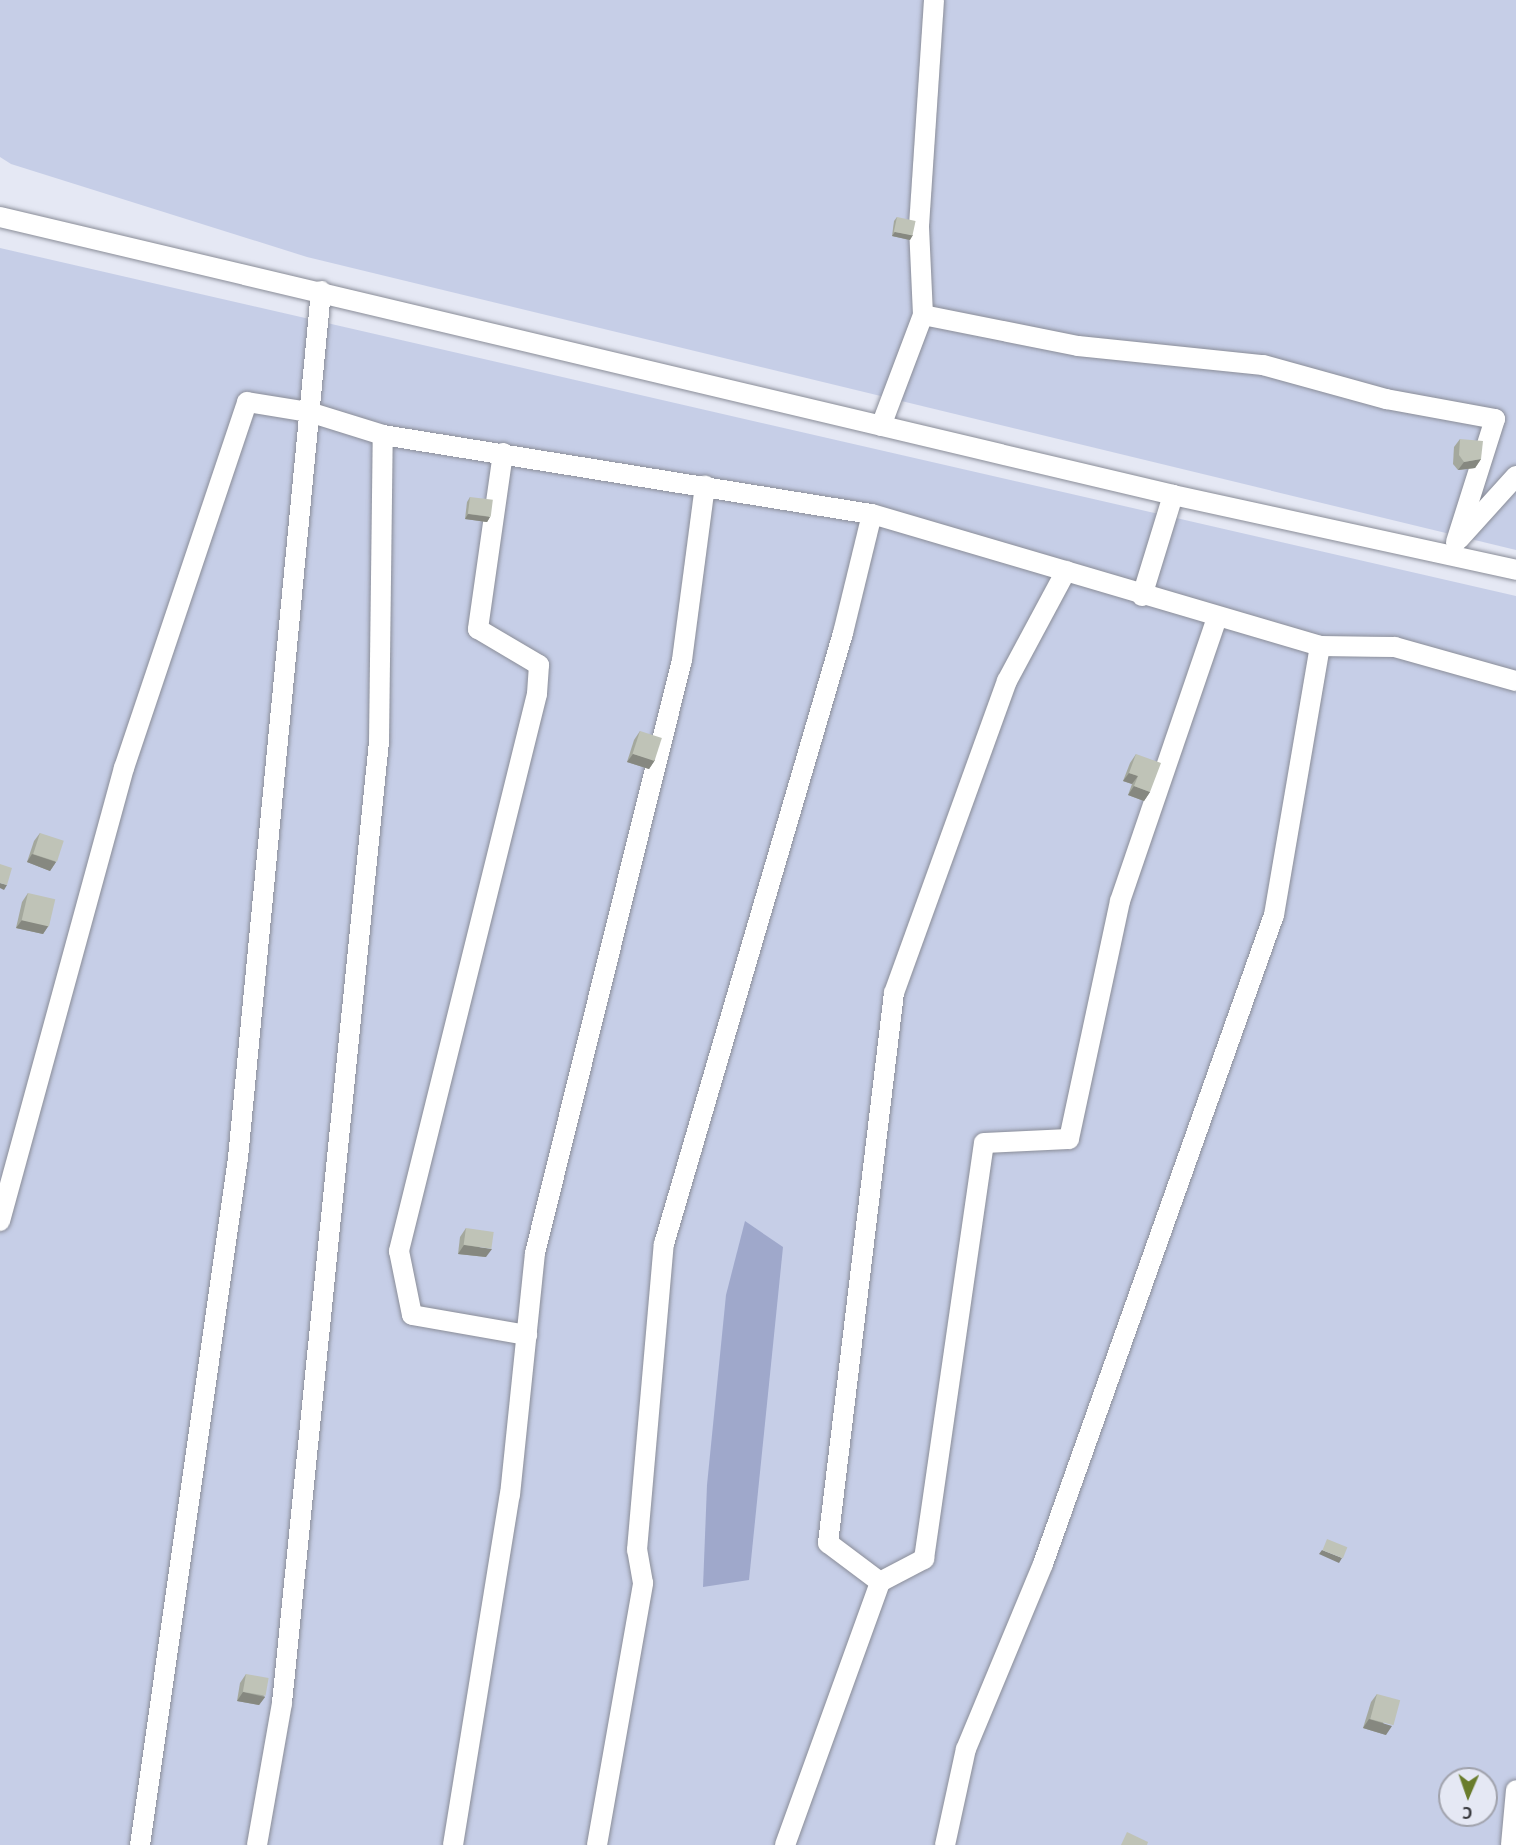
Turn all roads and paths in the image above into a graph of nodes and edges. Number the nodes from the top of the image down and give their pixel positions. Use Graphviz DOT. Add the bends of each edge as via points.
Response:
graph roads {
  1 [pos="934,0"];
  2 [pos="0,217"];
  3 [pos="321,291"];
  4 [pos="923,315"];
  5 [pos="309,412"];
  6 [pos="881,426"];
  7 [pos="383,435"];
  8 [pos="503,453"];
  9 [pos="1516,476"];
  10 [pos="705,486"];
  11 [pos="1173,495"];
  12 [pos="872,514"];
  13 [pos="1451,548"];
  14 [pos="1516,570"];
  15 [pos="1066,571"];
  16 [pos="1142,596"];
  17 [pos="1217,617"];
  18 [pos="1320,646"];
  19 [pos="1516,681"];
  20 [pos="0,1221"];
  21 [pos="527,1335"];
  22 [pos="879,1582"];
  23 [pos="1516,1790"];
  24 [pos="140,1845"];
  25 [pos="256,1845"];
  26 [pos="453,1845"];
  27 [pos="597,1845"];
  28 [pos="785,1845"];
  29 [pos="945,1845"];
  30 [pos="1510,1845"];
  1 -- 4 [label="street" via="919,226"];
  2 -- 3 [label="street"];
  3 -- 5 [label="street"];
  3 -- 6 [label="street"];
  4 -- 6 [label="street"];
  4 -- 13 [label="street" via="1078,346 1263,365 1386,399 1495,419"];
  5 -- 7 [label="street"];
  5 -- 20 [label="street" via="247,402 124,768"];
  5 -- 24 [label="street" via="238,1158"];
  6 -- 11 [label="street"];
  7 -- 8 [label="street"];
  7 -- 25 [label="street" via="378,754 282,1703"];
  8 -- 10 [label="street"];
  8 -- 21 [label="street" via="478,628 538,665 537,694 399,1251 412,1315"];
  9 -- 13 [label="street"];
  10 -- 12 [label="street"];
  10 -- 21 [label="street" via="682,660 553,1171 535,1253"];
  11 -- 13 [label="street"];
  11 -- 16 [label="street"];
  12 -- 15 [label="street"];
  12 -- 27 [label="street" via="843,633 664,1244 637,1550 643,1583"];
  13 -- 14 [label="street"];
  15 -- 16 [label="street"];
  15 -- 22 [label="street" via="1007,681 894,993 828,1543"];
  16 -- 17 [label="street"];
  17 -- 18 [label="street"];
  17 -- 22 [label="street" via="1120,901 1069,1139 984,1143 924,1559"];
  18 -- 19 [label="street" via="1395,647"];
  18 -- 29 [label="street" via="1274,915 1043,1564 966,1749"];
  21 -- 26 [label="street" via="510,1495"];
  22 -- 28 [label="street"];
  23 -- 30 [label="street"];
}
